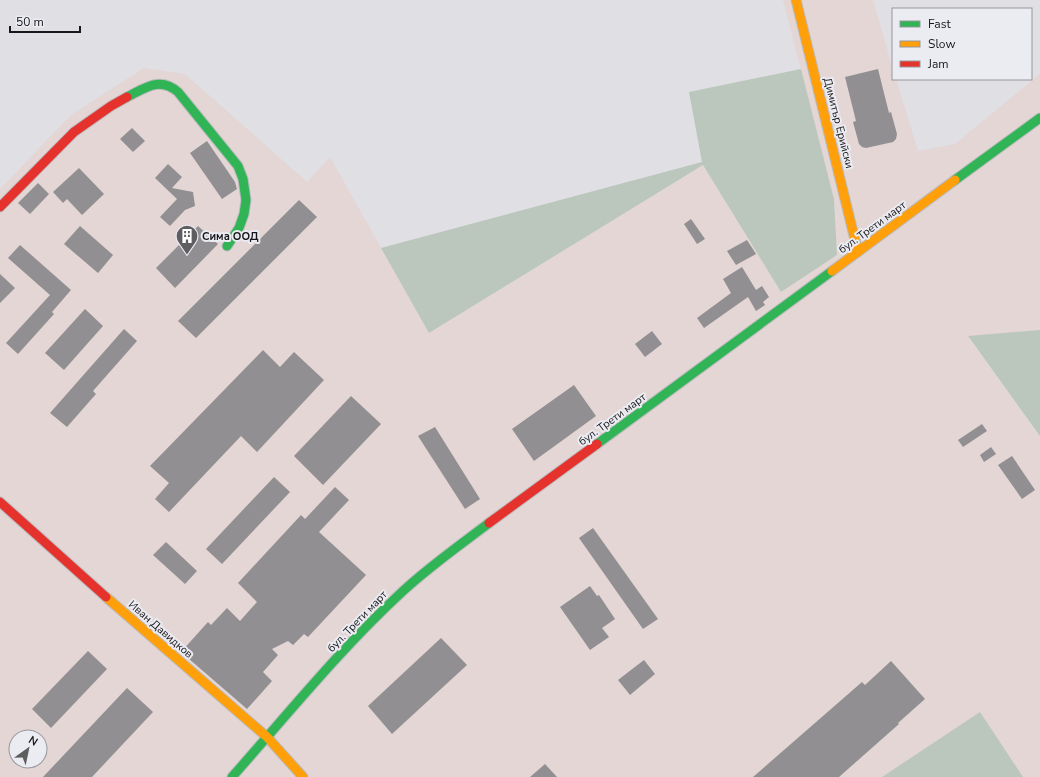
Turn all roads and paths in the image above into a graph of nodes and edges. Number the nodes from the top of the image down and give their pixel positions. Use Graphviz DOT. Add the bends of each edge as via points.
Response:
graph roads {
  1 [pos="796,0"];
  2 [pos="1040,118"];
  3 [pos="0,207"];
  4 [pos="227,246"];
  5 [pos="858,252"];
  6 [pos="0,502"];
  7 [pos="267,737"];
  8 [pos="232,777"];
  9 [pos="303,777"];
  1 -- 5 [label="street, Димитър Ерийски"];
  2 -- 5 [label="street, бул. Трети март"];
  3 -- 4 [label="street" via="74,132 111,106 151,85 164,84 178,92 242,173 245,184 244,215"];
  5 -- 7 [label="street, бул. Трети март" via="431,566 405,588 358,636"];
  6 -- 7 [label="street, Иван Давидков"];
  7 -- 8 [label="street, бул. Трети март"];
  7 -- 9 [label="street, Иван Давидков"];
}
